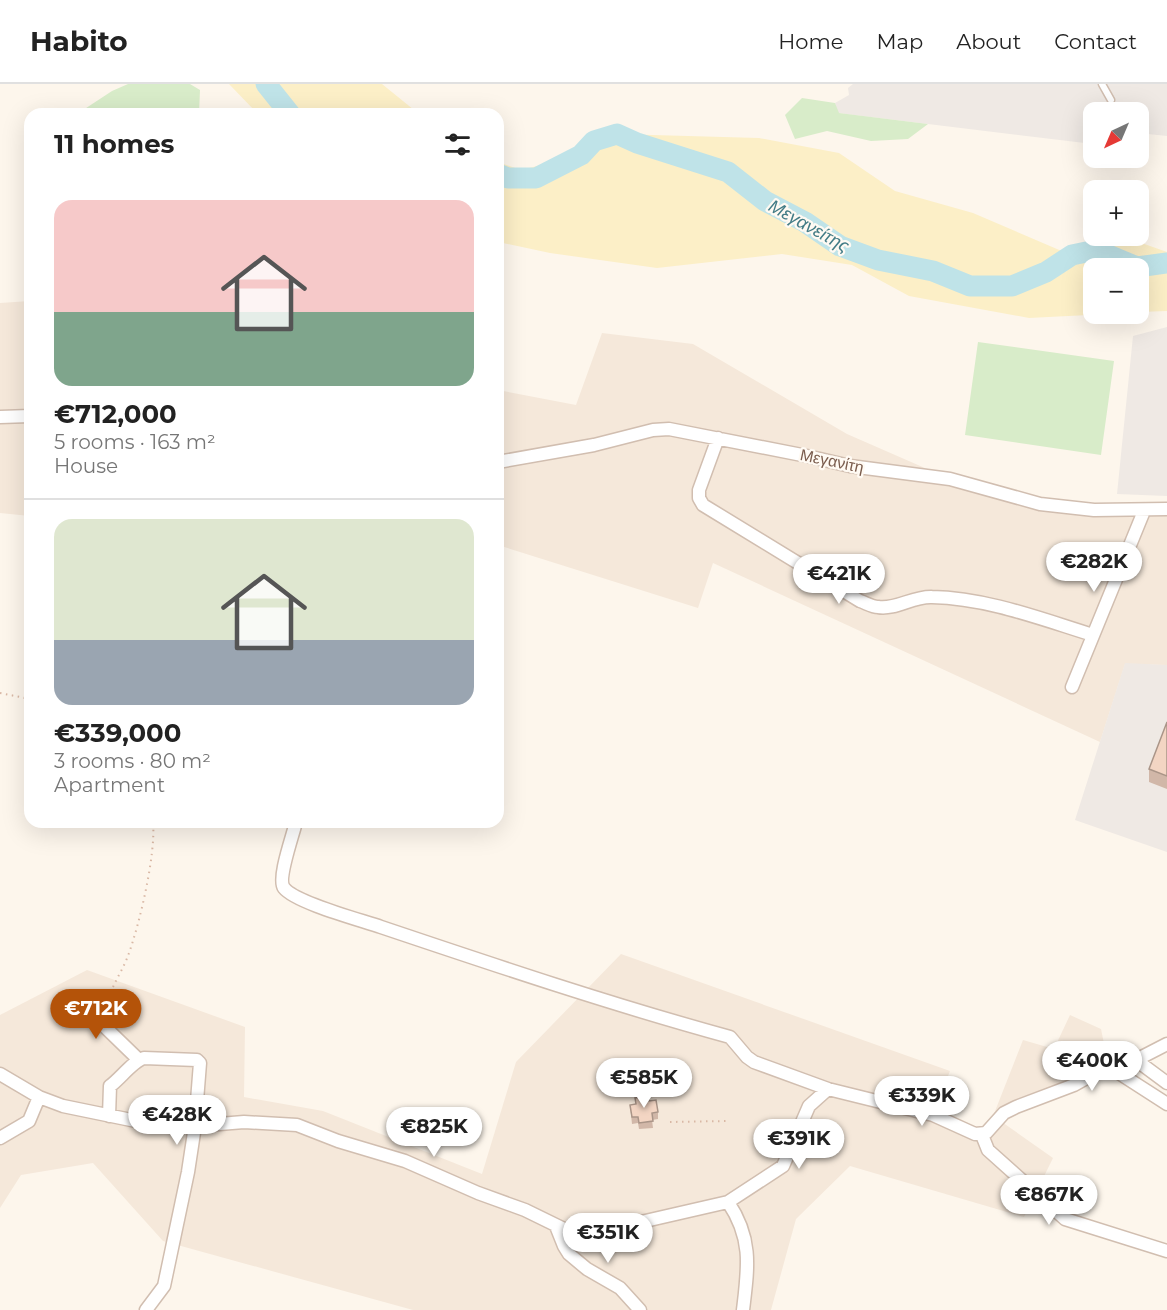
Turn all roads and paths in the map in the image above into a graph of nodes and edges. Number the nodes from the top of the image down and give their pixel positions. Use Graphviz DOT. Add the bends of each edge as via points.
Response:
graph roads {
  1 [pos="1102,84"];
  2 [pos="1112,100"];
  3 [pos="24,416"];
  4 [pos="0,417"];
  5 [pos="717,438"];
  6 [pos="504,461"];
  7 [pos="1167,509"];
  8 [pos="1144,511"];
  9 [pos="1093,635"];
  10 [pos="1072,687"];
  11 [pos="0,693"];
  12 [pos="24,698"];
  13 [pos="153,828"];
  14 [pos="294,828"];
  15 [pos="107,998"];
  16 [pos="1167,1044"];
  17 [pos="139,1060"];
  18 [pos="1136,1060"];
  19 [pos="1108,1066"];
  20 [pos="0,1074"];
  21 [pos="1167,1083"];
  22 [pos="828,1089"];
  23 [pos="39,1097"];
  24 [pos="1167,1104"];
  25 [pos="109,1116"];
  26 [pos="727,1121"];
  27 [pos="670,1122"];
  28 [pos="195,1126"];
  29 [pos="982,1135"];
  30 [pos="0,1138"];
  31 [pos="728,1202"];
  32 [pos="556,1226"];
  33 [pos="1167,1251"];
  34 [pos="146,1310"];
  35 [pos="640,1310"];
  36 [pos="743,1310"];
  1 -- 2 [label="lane"];
  3 -- 4 [label="street"];
  5 -- 6 [label="street, Μεγανίτη" via="662,429"];
  5 -- 8 [label="street, Μεγανίτη" via="850,466 950,479 1040,504"];
  5 -- 9 [label="street" via="699,490 704,506 860,601 878,607 916,598 965,601 1004,608"];
  7 -- 8 [label="street, Μεγανίτη"];
  8 -- 9 [label="street"];
  9 -- 10 [label="street"];
  11 -- 12 [label="path"];
  13 -- 15 [label="path" via="140,910 128,954"];
  14 -- 22 [label="street" via="282,884 292,895 508,970 730,1037 751,1060"];
  15 -- 17 [label="street" via="106,1028"];
  16 -- 18 [label="street"];
  17 -- 25 [label="street" via="110,1086"];
  17 -- 28 [label="street" via="200,1063"];
  18 -- 19 [label="street"];
  18 -- 21 [label="street"];
  19 -- 24 [label="street"];
  19 -- 29 [label="street" via="1074,1085 1011,1110"];
  20 -- 23 [label="street"];
  22 -- 29 [label="street" via="933,1115"];
  22 -- 31 [label="street" via="809,1106 783,1166"];
  23 -- 25 [label="street"];
  23 -- 30 [label="street" via="30,1120"];
  25 -- 28 [label="street"];
  26 -- 27 [label="path"];
  28 -- 32 [label="street" via="244,1122 297,1125 405,1161"];
  28 -- 34 [label="street" via="164,1286"];
  29 -- 33 [label="street" via="985,1147 1065,1219"];
  31 -- 32 [label="street" via="598,1231 570,1232"];
  31 -- 36 [label="street" via="746,1241"];
  32 -- 35 [label="street" via="574,1258 620,1288"];
}
